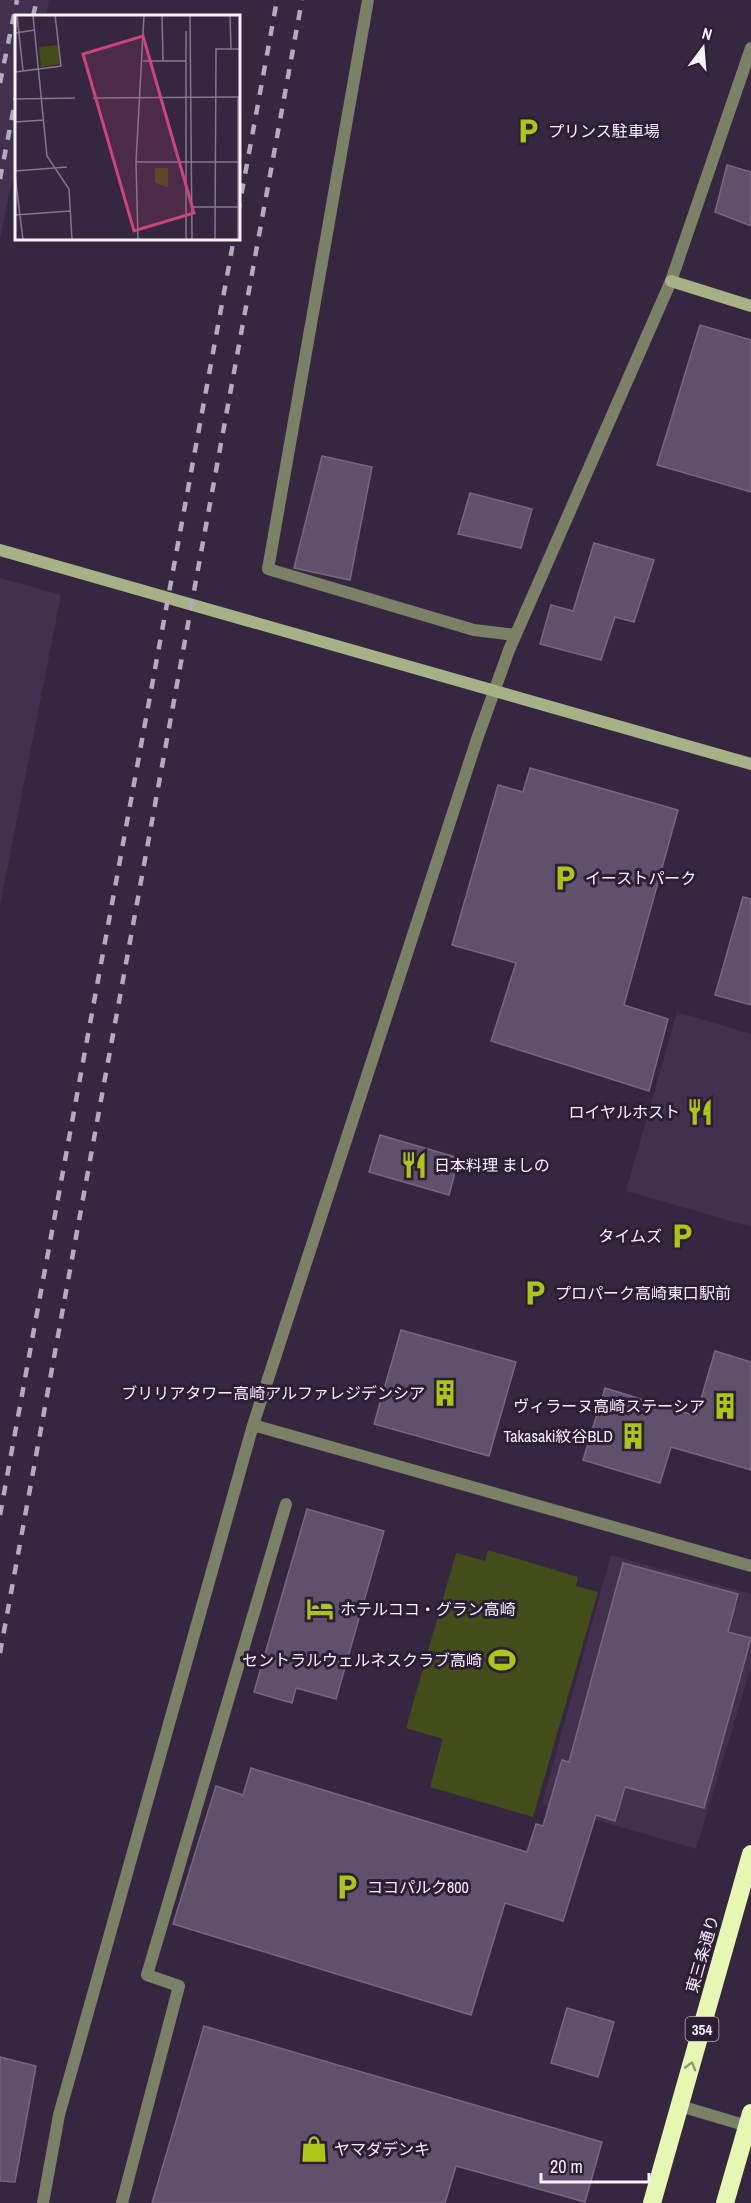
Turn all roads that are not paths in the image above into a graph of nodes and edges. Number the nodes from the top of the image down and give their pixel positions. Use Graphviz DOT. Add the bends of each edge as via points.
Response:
graph roads {
  1 [pos="368,0"];
  2 [pos="751,48"];
  3 [pos="671,281"];
  4 [pos="751,306"];
  5 [pos="0,550"];
  6 [pos="515,636"];
  7 [pos="494,692"];
  8 [pos="751,764"];
  9 [pos="253,1425"];
  10 [pos="286,1504"];
  11 [pos="751,1566"];
  12 [pos="751,1854"];
  13 [pos="680,2106"];
  14 [pos="750,2122"];
  15 [pos="43,2203"];
  16 [pos="122,2203"];
  17 [pos="652,2203"];
  18 [pos="725,2203"];
  1 -- 6 [label="street" via="268,569 474,630"];
  2 -- 3 [label="street"];
  3 -- 4 [label="street"];
  3 -- 6 [label="street"];
  5 -- 7 [label="street"];
  6 -- 7 [label="street"];
  7 -- 8 [label="street"];
  7 -- 9 [label="street"];
  9 -- 11 [label="street"];
  9 -- 15 [label="street" via="59,2115"];
  10 -- 16 [label="street" via="147,1975 179,1986"];
  13 -- 12 [label="highway, 東三条通り / 354, one-way"];
  13 -- 14 [label="street"];
  13 -- 17 [label="highway, 東三条通り / 354"];
  14 -- 18 [label="highway"];
}
